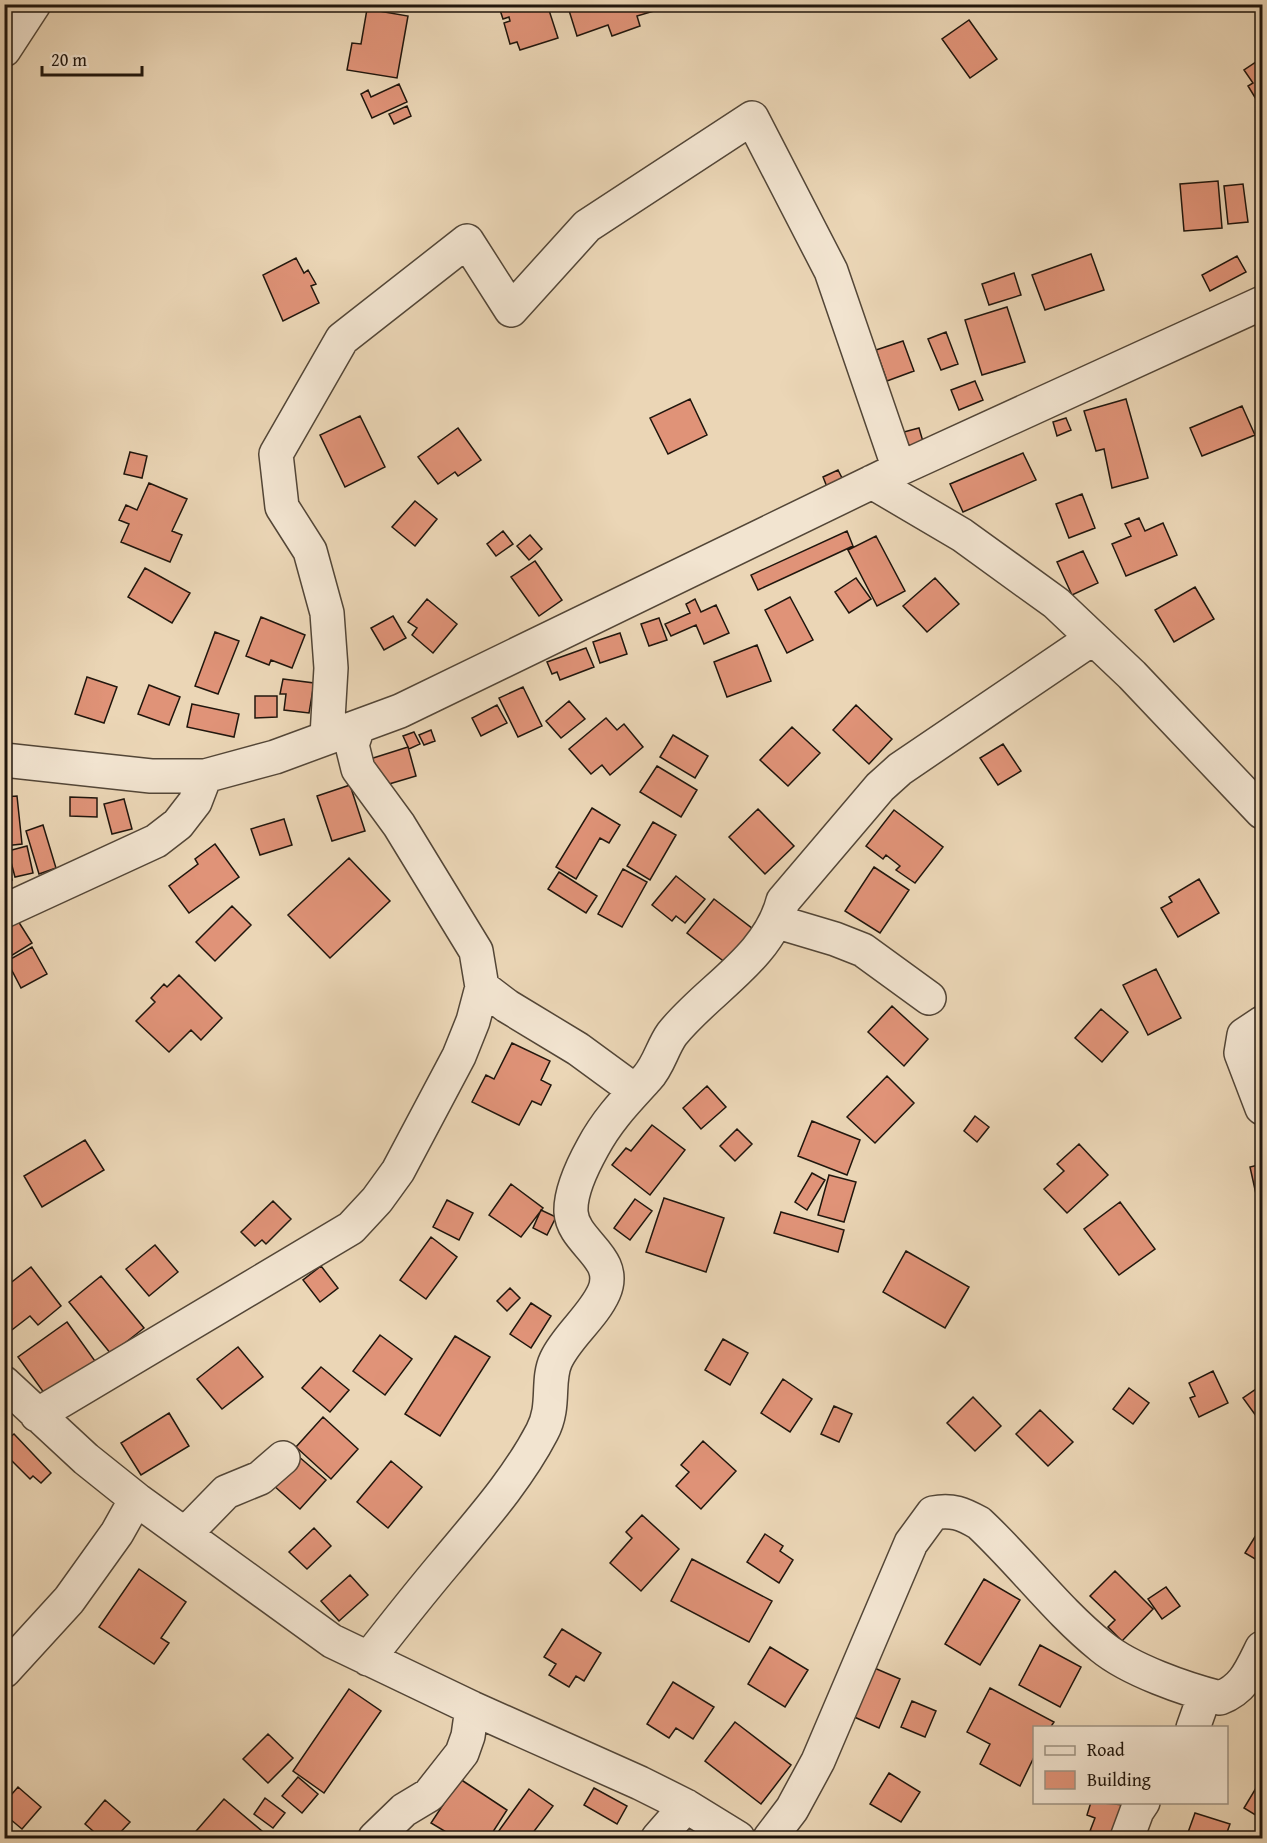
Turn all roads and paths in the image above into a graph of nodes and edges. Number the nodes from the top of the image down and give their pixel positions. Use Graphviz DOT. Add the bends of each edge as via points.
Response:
graph roads {
  1 [pos="34,4"];
  2 [pos="4,50"];
  3 [pos="1263,303"];
  4 [pos="886,475"];
  5 [pos="1093,638"];
  6 [pos="358,727"];
  7 [pos="327,736"];
  8 [pos="4,760"];
  9 [pos="205,776"];
  10 [pos="1263,812"];
  11 [pos="4,911"];
  12 [pos="778,922"];
  13 [pos="482,987"];
  14 [pos="929,998"];
  15 [pos="1263,1023"];
  16 [pos="634,1090"];
  17 [pos="1263,1108"];
  18 [pos="17,1402"];
  19 [pos="284,1458"];
  20 [pos="136,1499"];
  21 [pos="186,1533"];
  22 [pos="1263,1648"];
  23 [pos="368,1659"];
  24 [pos="4,1671"];
  25 [pos="1205,1694"];
  26 [pos="472,1708"];
  27 [pos="1193,1726"];
  28 [pos="1142,1804"];
  29 [pos="686,1806"];
  30 [pos="375,1839"];
  31 [pos="658,1839"];
  32 [pos="738,1839"];
  33 [pos="770,1839"];
  34 [pos="1128,1839"];
  1 -- 2 [label="street"];
  3 -- 4 [label="street"];
  4 -- 5 [label="street" via="934,517 1056,603"];
  4 -- 6 [label="street" via="400,711"];
  4 -- 7 [label="street" via="831,271 752,118 587,226 511,310 467,241 342,339 276,454 282,507 310,551 327,613 331,668"];
  5 -- 10 [label="street"];
  5 -- 12 [label="street" via="927,749 880,787 783,901"];
  6 -- 7 [label="street"];
  6 -- 13 [label="street" via="352,745 358,769 399,825 476,951"];
  7 -- 9 [label="street" via="275,757"];
  8 -- 9 [label="street" via="151,776"];
  9 -- 11 [label="street" via="195,802 178,824 156,841"];
  12 -- 14 [label="street" via="863,950"];
  12 -- 16 [label="street" via="740,967 673,1033 656,1066"];
  13 -- 16 [label="street"];
  13 -- 18 [label="street" via="459,1056 398,1171 351,1228"];
  15 -- 17 [label="street" via="1244,1035 1241,1053"];
  16 -- 23 [label="street" via="592,1148 572,1198 576,1229 598,1253 608,1272 604,1292 556,1360 544,1430 519,1472"];
  18 -- 20 [label="street"];
  19 -- 21 [label="street" via="260,1478 225,1492"];
  20 -- 21 [label="street"];
  20 -- 24 [label="street" via="69,1600"];
  21 -- 23 [label="street" via="303,1622"];
  22 -- 25 [label="street" via="1235,1692 1220,1698"];
  23 -- 26 [label="street"];
  25 -- 27 [label="street"];
  25 -- 33 [label="street" via="1136,1667 1104,1649 979,1523 955,1512 933,1513 911,1543 818,1761 792,1809"];
  26 -- 29 [label="street"];
  26 -- 30 [label="street" via="462,1753 429,1795 404,1810"];
  28 -- 34 [label="street"];
  29 -- 31 [label="street"];
  29 -- 32 [label="street"];
}
